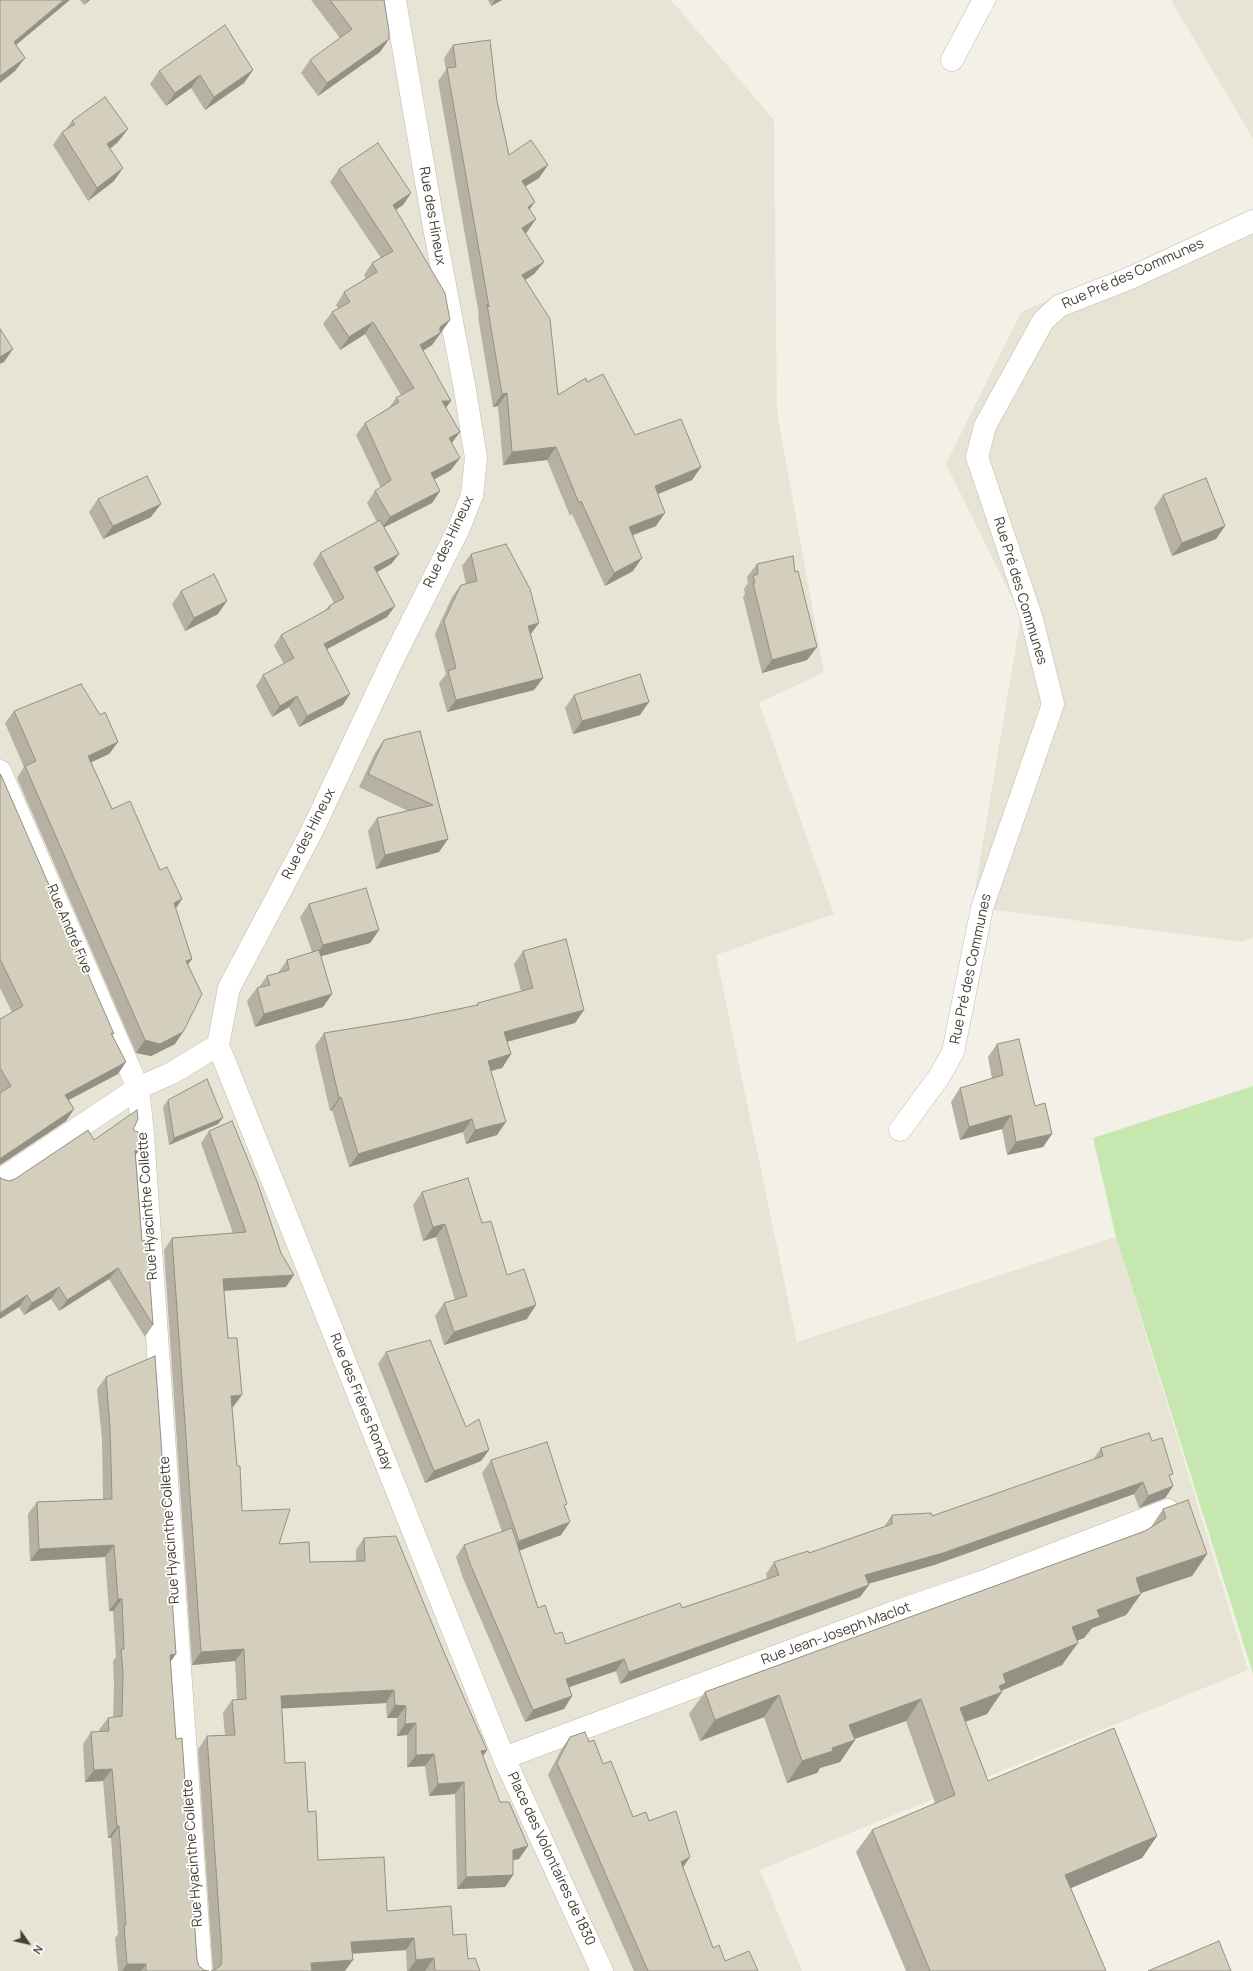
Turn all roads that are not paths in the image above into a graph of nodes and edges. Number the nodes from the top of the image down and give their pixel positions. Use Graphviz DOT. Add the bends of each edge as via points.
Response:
graph roads {
  1 [pos="395,0"];
  2 [pos="984,0"];
  3 [pos="952,60"];
  4 [pos="1253,221"];
  5 [pos="0,771"];
  6 [pos="218,1045"];
  7 [pos="138,1088"];
  8 [pos="900,1130"];
  9 [pos="0,1180"];
  10 [pos="1168,1510"];
  11 [pos="504,1758"];
  12 [pos="597,1968"];
  13 [pos="201,1971"];
  1 -- 6 [label="street, Rue des Hineux" via="476,458 472,495 459,528 391,663 311,833 229,988"];
  2 -- 3 [label="street"];
  4 -- 8 [label="street, Rue Pré des Communes" via="1128,279 1059,306 1043,321 985,426 977,457 1031,616 1053,704 982,908 953,1052 939,1077"];
  5 -- 7 [label="street, Rue André Five"];
  6 -- 7 [label="street" via="172,1073"];
  6 -- 11 [label="street, Rue des Frères Ronday"];
  7 -- 9 [label="street"];
  7 -- 13 [label="street, Rue Hyacinthe Collette"];
  10 -- 11 [label="street, Rue Jean-Joseph Maclot" via="982,1582 888,1614"];
  11 -- 12 [label="street, Place des Volontaires de 1830"];
}
